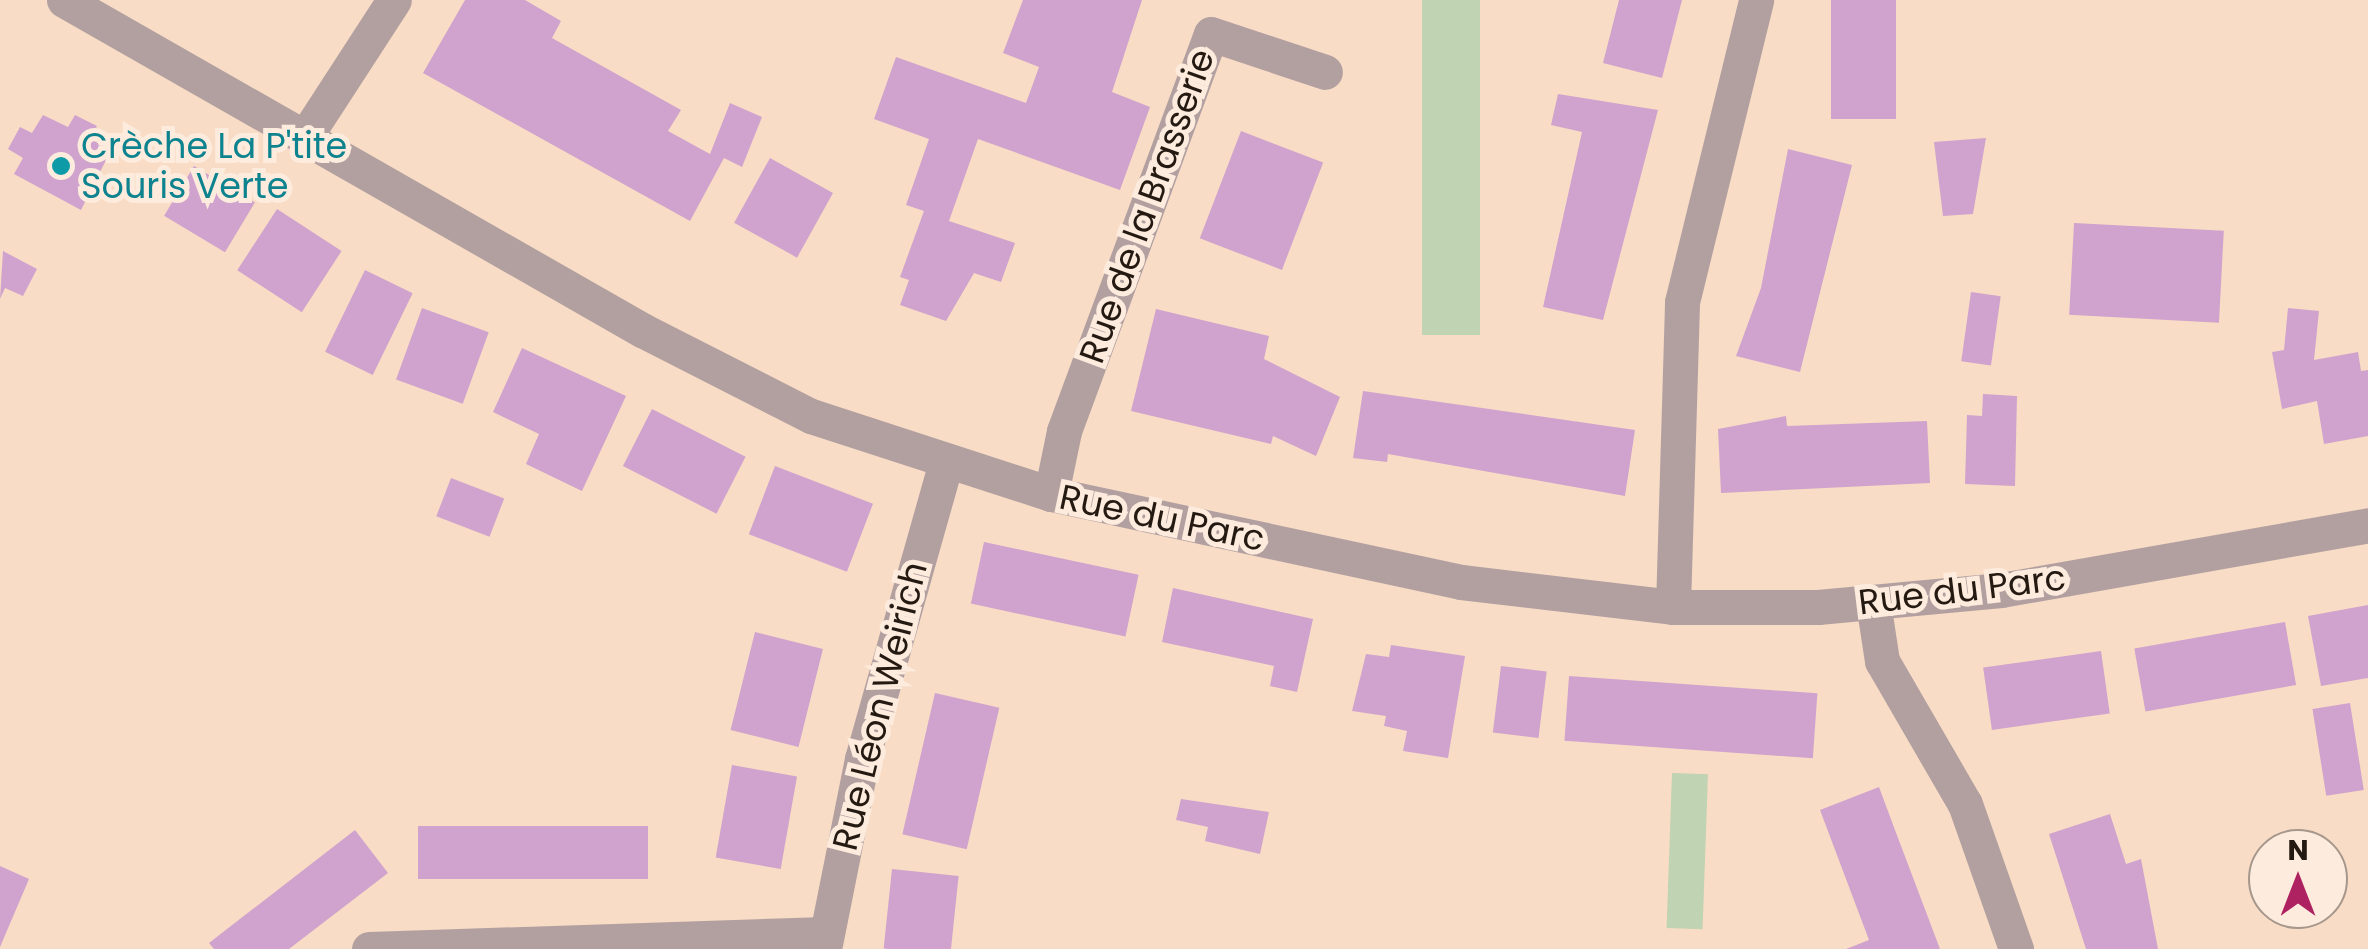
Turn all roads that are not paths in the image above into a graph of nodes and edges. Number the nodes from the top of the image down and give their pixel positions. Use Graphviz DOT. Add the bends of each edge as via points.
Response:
graph roads {
  1 [pos="64,0"];
  2 [pos="394,0"];
  3 [pos="1756,0"];
  4 [pos="1326,72"];
  5 [pos="305,137"];
  6 [pos="946,466"];
  7 [pos="1051,494"];
  8 [pos="2368,525"];
  9 [pos="1873,602"];
  10 [pos="1674,607"];
  11 [pos="825,942"];
  12 [pos="369,949"];
  13 [pos="2016,949"];
  1 -- 5 [label="street, Rue du Parc"];
  2 -- 5 [label="street"];
  3 -- 10 [label="street" via="1682,302"];
  4 -- 7 [label="street, Rue de la Brasserie" via="1211,34 1064,431"];
  5 -- 6 [label="street, Rue du Parc" via="658,338 811,416"];
  6 -- 7 [label="street, Rue du Parc"];
  6 -- 11 [label="street, Rue Léon Weirich" via="862,759"];
  7 -- 10 [label="street, Rue du Parc" via="1461,582"];
  8 -- 9 [label="street, Rue du Parc" via="2002,590"];
  9 -- 10 [label="street, Rue du Parc"];
  9 -- 13 [label="street" via="1882,662 1965,804"];
  11 -- 12 [label="street"];
}
